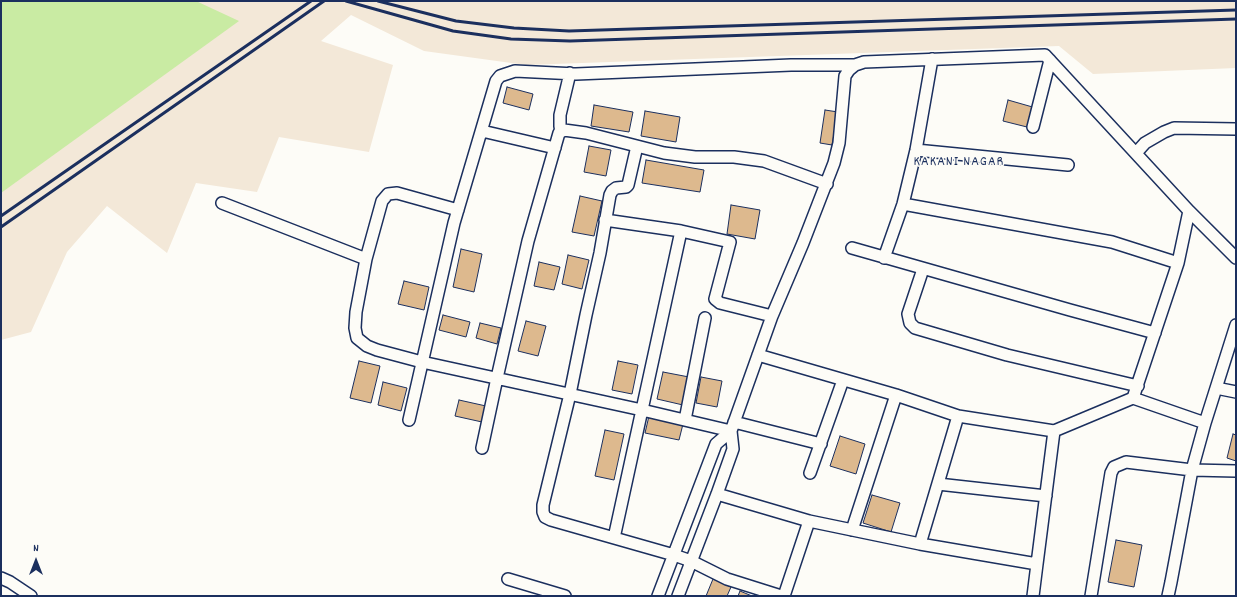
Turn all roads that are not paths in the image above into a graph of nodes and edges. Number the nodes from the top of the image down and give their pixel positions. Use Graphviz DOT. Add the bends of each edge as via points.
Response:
graph roads {
  1 [pos="932,59"];
  2 [pos="1050,60"];
  3 [pos="855,65"];
  4 [pos="570,73"];
  5 [pos="1033,127"];
  6 [pos="1236,129"];
  7 [pos="482,131"];
  8 [pos="561,132"];
  9 [pos="637,146"];
  10 [pos="555,148"];
  11 [pos="916,150"];
  12 [pos="1136,153"];
  13 [pos="1068,165"];
  14 [pos="827,184"];
  15 [pos="222,203"];
  16 [pos="903,204"];
  17 [pos="458,210"];
  18 [pos="1189,211"];
  19 [pos="605,220"];
  20 [pos="681,231"];
  21 [pos="852,248"];
  22 [pos="884,258"];
  23 [pos="1236,258"];
  24 [pos="366,259"];
  25 [pos="1178,263"];
  26 [pos="923,269"];
  27 [pos="772,316"];
  28 [pos="705,318"];
  29 [pos="1236,325"];
  30 [pos="1155,333"];
  31 [pos="758,355"];
  32 [pos="422,362"];
  33 [pos="497,378"];
  34 [pos="843,380"];
  35 [pos="1138,386"];
  36 [pos="1216,388"];
  37 [pos="1236,392"];
  38 [pos="570,394"];
  39 [pos="896,395"];
  40 [pos="1133,398"];
  41 [pos="642,410"];
  42 [pos="958,416"];
  43 [pos="409,420"];
  44 [pos="685,420"];
  45 [pos="1204,422"];
  46 [pos="732,427"];
  47 [pos="1054,432"];
  48 [pos="821,444"];
  49 [pos="482,448"];
  50 [pos="1192,470"];
  51 [pos="1236,471"];
  52 [pos="810,473"];
  53 [pos="938,484"];
  54 [pos="718,494"];
  55 [pos="1046,496"];
  56 [pos="809,521"];
  57 [pos="852,530"];
  58 [pos="614,538"];
  59 [pos="920,544"];
  60 [pos="674,555"];
  61 [pos="691,561"];
  62 [pos="1038,564"];
  63 [pos="1,578"];
  64 [pos="508,579"];
  65 [pos="31,596"];
  66 [pos="565,596"];
  67 [pos="658,596"];
  68 [pos="678,596"];
  69 [pos="781,596"];
  70 [pos="784,596"];
  71 [pos="1033,596"];
  72 [pos="1091,596"];
  73 [pos="1168,596"];
  1 -- 2 [label="street" via="1045,55"];
  1 -- 3 [label="street" via="864,62"];
  1 -- 11 [label="street"];
  2 -- 5 [label="street"];
  2 -- 12 [label="street"];
  3 -- 4 [label="street"];
  3 -- 14 [label="street" via="845,76 838,143"];
  4 -- 7 [label="street" via="515,71 500,76 496,81"];
  4 -- 8 [label="street" via="560,114"];
  6 -- 12 [label="street" via="1174,128 1145,143"];
  7 -- 10 [label="street"];
  7 -- 17 [label="street"];
  8 -- 9 [label="street" via="564,130 586,133"];
  8 -- 10 [label="street"];
  9 -- 14 [label="street" via="696,157 734,157 764,161"];
  9 -- 19 [label="street" via="628,185 612,191"];
  10 -- 33 [label="street" via="528,241"];
  11 -- 13 [label="street"];
  11 -- 16 [label="street"];
  12 -- 18 [label="street"];
  14 -- 27 [label="street"];
  15 -- 24 [label="street"];
  16 -- 22 [label="street"];
  16 -- 25 [label="street" via="1112,242"];
  17 -- 24 [label="street" via="397,193 388,194 382,201"];
  17 -- 32 [label="street"];
  18 -- 23 [label="street"];
  18 -- 25 [label="street"];
  19 -- 20 [label="street"];
  19 -- 38 [label="street"];
  20 -- 27 [label="street" via="730,242 716,295 720,303"];
  20 -- 41 [label="street"];
  21 -- 22 [label="street"];
  22 -- 26 [label="street"];
  24 -- 32 [label="street" via="356,312 357,338 377,350"];
  25 -- 30 [label="street"];
  26 -- 30 [label="street"];
  26 -- 35 [label="street" via="908,314 910,323 915,328 1007,355"];
  27 -- 31 [label="street"];
  28 -- 44 [label="street"];
  29 -- 36 [label="street"];
  30 -- 35 [label="street"];
  31 -- 34 [label="street"];
  31 -- 46 [label="street"];
  32 -- 33 [label="street"];
  32 -- 43 [label="street"];
  33 -- 38 [label="street"];
  33 -- 49 [label="street"];
  34 -- 39 [label="street"];
  34 -- 48 [label="street"];
  35 -- 40 [label="street"];
  36 -- 37 [label="street"];
  36 -- 45 [label="street"];
  38 -- 41 [label="street"];
  38 -- 58 [label="street" via="542,509 545,517 551,520"];
  39 -- 42 [label="street"];
  39 -- 57 [label="street"];
  40 -- 45 [label="street"];
  40 -- 47 [label="street"];
  41 -- 44 [label="street"];
  41 -- 58 [label="street"];
  42 -- 47 [label="street"];
  42 -- 53 [label="street"];
  44 -- 46 [label="street"];
  45 -- 50 [label="street"];
  46 -- 48 [label="street"];
  46 -- 54 [label="street" via="733,449"];
  46 -- 60 [label="street" via="716,444"];
  47 -- 55 [label="street"];
  48 -- 52 [label="street"];
  50 -- 51 [label="street"];
  50 -- 72 [label="street" via="1126,462 1114,467"];
  50 -- 73 [label="street"];
  53 -- 55 [label="street"];
  53 -- 59 [label="street"];
  54 -- 56 [label="street"];
  54 -- 61 [label="street"];
  55 -- 62 [label="street"];
  56 -- 57 [label="street"];
  56 -- 70 [label="street"];
  57 -- 59 [label="street"];
  58 -- 60 [label="street"];
  59 -- 62 [label="street"];
  60 -- 61 [label="street"];
  60 -- 67 [label="street"];
  61 -- 68 [label="street"];
  61 -- 69 [label="street" via="727,579"];
  62 -- 71 [label="street"];
  63 -- 65 [label="street"];
  64 -- 66 [label="street"];
}
